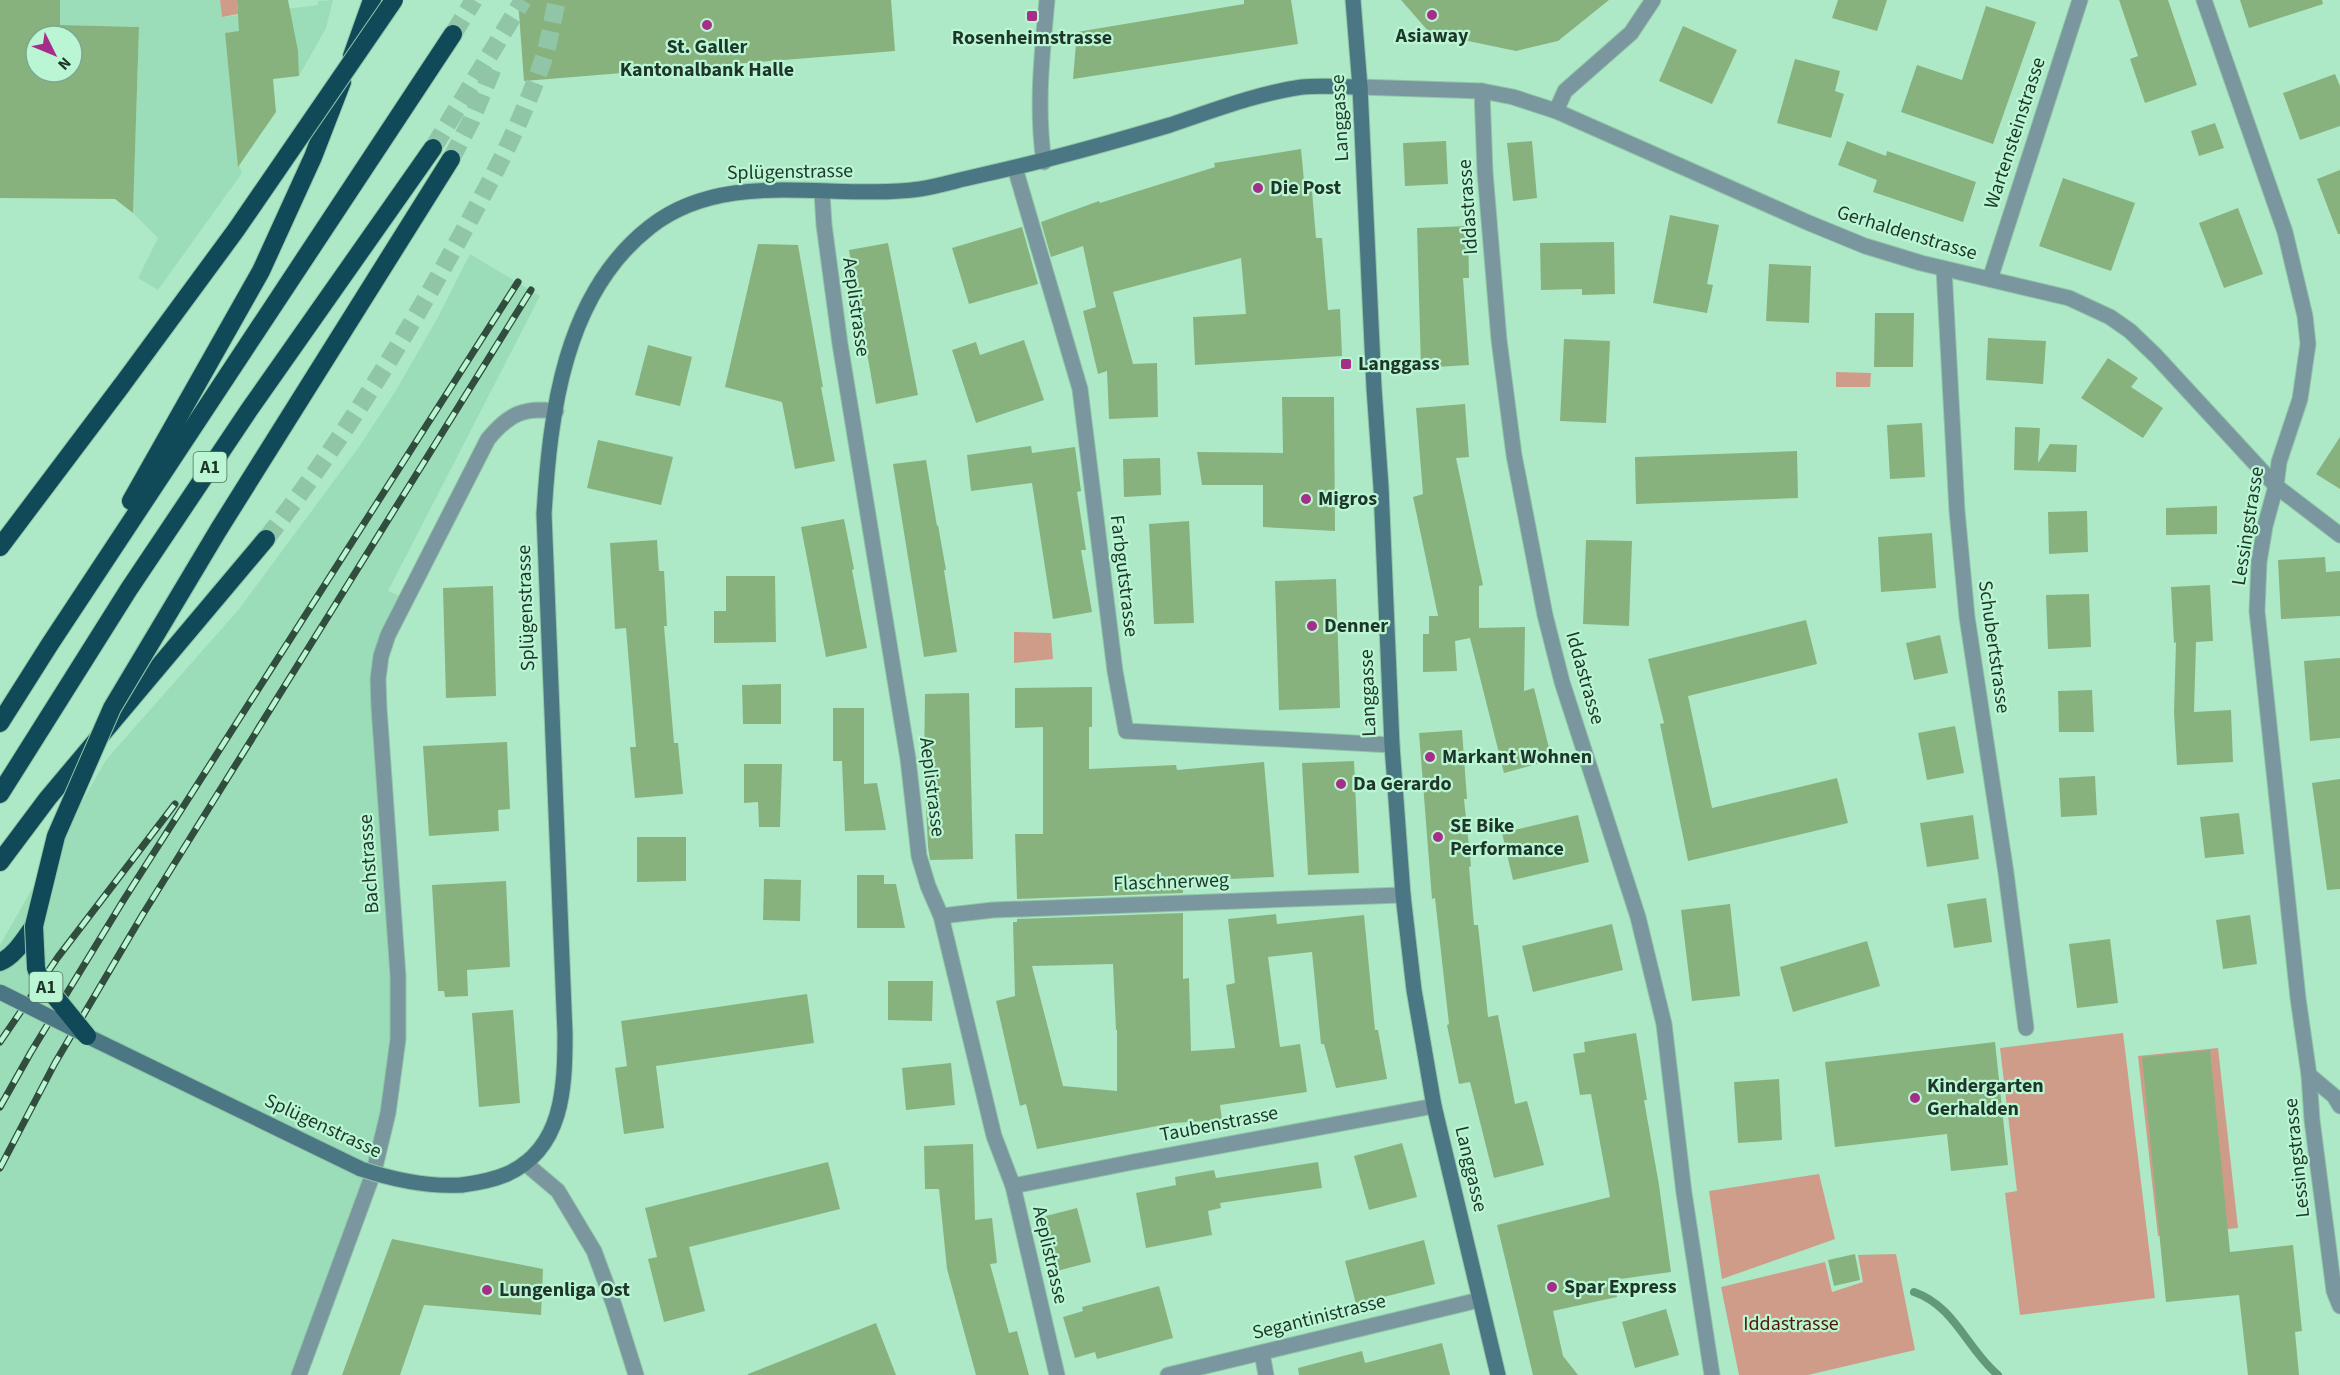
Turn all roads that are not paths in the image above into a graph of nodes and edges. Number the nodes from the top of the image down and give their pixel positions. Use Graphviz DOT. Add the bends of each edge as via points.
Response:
graph roads {
  1 [pos="372,0"];
  2 [pos="394,0"];
  3 [pos="1047,0"];
  4 [pos="1353,0"];
  5 [pos="1653,0"];
  6 [pos="2080,0"];
  7 [pos="2204,0"];
  8 [pos="453,34"];
  9 [pos="1360,87"];
  10 [pos="1482,91"];
  11 [pos="1556,111"];
  12 [pos="433,148"];
  13 [pos="451,159"];
  14 [pos="1044,162"];
  15 [pos="1015,168"];
  16 [pos="822,192"];
  17 [pos="1944,269"];
  18 [pos="1990,279"];
  19 [pos="555,411"];
  20 [pos="2276,486"];
  21 [pos="2340,535"];
  22 [pos="266,539"];
  23 [pos="1,546"];
  24 [pos="50,644"];
  25 [pos="0,723"];
  26 [pos="1392,745"];
  27 [pos="0,794"];
  28 [pos="0,862"];
  29 [pos="1403,895"];
  30 [pos="941,916"];
  31 [pos="34,926"];
  32 [pos="0,962"];
  33 [pos="0,992"];
  34 [pos="2026,1028"];
  35 [pos="87,1036"];
  36 [pos="2309,1075"];
  37 [pos="1434,1106"];
  38 [pos="2340,1106"];
  39 [pos="525,1163"];
  40 [pos="1013,1186"];
  41 [pos="1479,1300"];
  42 [pos="2340,1306"];
  43 [pos="1262,1353"];
  44 [pos="299,1375"];
  45 [pos="636,1375"];
  46 [pos="1057,1375"];
  47 [pos="1168,1375"];
  48 [pos="1266,1375"];
  49 [pos="1498,1375"];
  50 [pos="1712,1375"];
  1 -- 24 [label="highway, A1" via="314,157 261,272"];
  2 -- 23 [label="highway, bridge" via="236,230"];
  3 -- 14 [label="street" via="1040,132"];
  4 -- 9 [label="main road, Langgasse"];
  5 -- 11 [label="street" via="1631,33 1565,91"];
  6 -- 18 [label="street, Wartensteinstrasse"];
  7 -- 20 [label="street, Lessingstrasse" via="2285,232 2305,316 2306,370 2279,462"];
  8 -- 24 [label="highway, A1"];
  9 -- 10 [label="street, Gerhaldenstrasse"];
  9 -- 14 [label="main road, Splügenstrasse" via="1302,87"];
  9 -- 26 [label="main road, Langgasse"];
  10 -- 11 [label="street, Gerhaldenstrasse"];
  10 -- 50 [label="street, Iddastrasse" via="1499,340 1514,455 1562,682 1638,917 1664,1024 1684,1193"];
  11 -- 17 [label="street, Gerhaldenstrasse" via="1809,224 1864,246"];
  12 -- 27 [label="highway, A1" via="235,430"];
  13 -- 31 [label="highway, A1, bridge" via="219,529 112,708 56,836"];
  14 -- 15 [label="main road, Splügenstrasse"];
  15 -- 16 [label="main road, Splügenstrasse" via="921,189"];
  15 -- 26 [label="street, Farbgutstrasse" via="1080,389 1126,731"];
  16 -- 19 [label="main road, Splügenstrasse" via="737,191 717,195 696,200 648,228 610,268 590,299 566,362"];
  16 -- 30 [label="street, Aeplistrasse" via="840,344 906,749 919,856"];
  17 -- 18 [label="street, Gerhaldenstrasse"];
  17 -- 34 [label="street, Schubertstrasse" via="1967,617"];
  18 -- 20 [label="street, Gerhaldenstrasse" via="2069,298 2119,322 2156,356"];
  19 -- 39 [label="main road, Splügenstrasse" via="544,514 564,1075 556,1121 538,1152"];
  19 -- 44 [label="street, Bachstrasse" via="531,410 513,415 488,439 405,598 381,656 379,708 398,976 398,1039 388,1113 374,1171"];
  20 -- 21 [label="street, Gerhaldenstrasse"];
  20 -- 36 [label="street, Lessingstrasse" via="2259,562 2257,611"];
  22 -- 28 [label="highway" via="48,798"];
  24 -- 25 [label="highway, A1"];
  26 -- 29 [label="main road, Langgasse"];
  29 -- 30 [label="street, Flaschnerweg" via="993,910"];
  29 -- 37 [label="main road, Langgasse"];
  30 -- 40 [label="street, Aeplistrasse" via="994,1136"];
  31 -- 32 [label="highway"];
  31 -- 35 [label="highway, A1, bridge" via="39,977"];
  33 -- 35 [label="main road, Splügenstrasse, bridge"];
  35 -- 39 [label="main road, Splügenstrasse, bridge" via="361,1169 443,1186 507,1174"];
  36 -- 38 [label="street, Lessingstrasse"];
  36 -- 42 [label="street, Lessingstrasse" via="2334,1291"];
  37 -- 40 [label="street, Taubenstrasse"];
  37 -- 41 [label="main road, Langgasse"];
  39 -- 45 [label="street" via="558,1191 594,1251"];
  40 -- 46 [label="street, Aeplistrasse"];
  41 -- 43 [label="street, Segantinistrasse"];
  41 -- 49 [label="main road, Langgasse"];
  43 -- 47 [label="street, Segantinistrasse"];
  43 -- 48 [label="street"];
}
